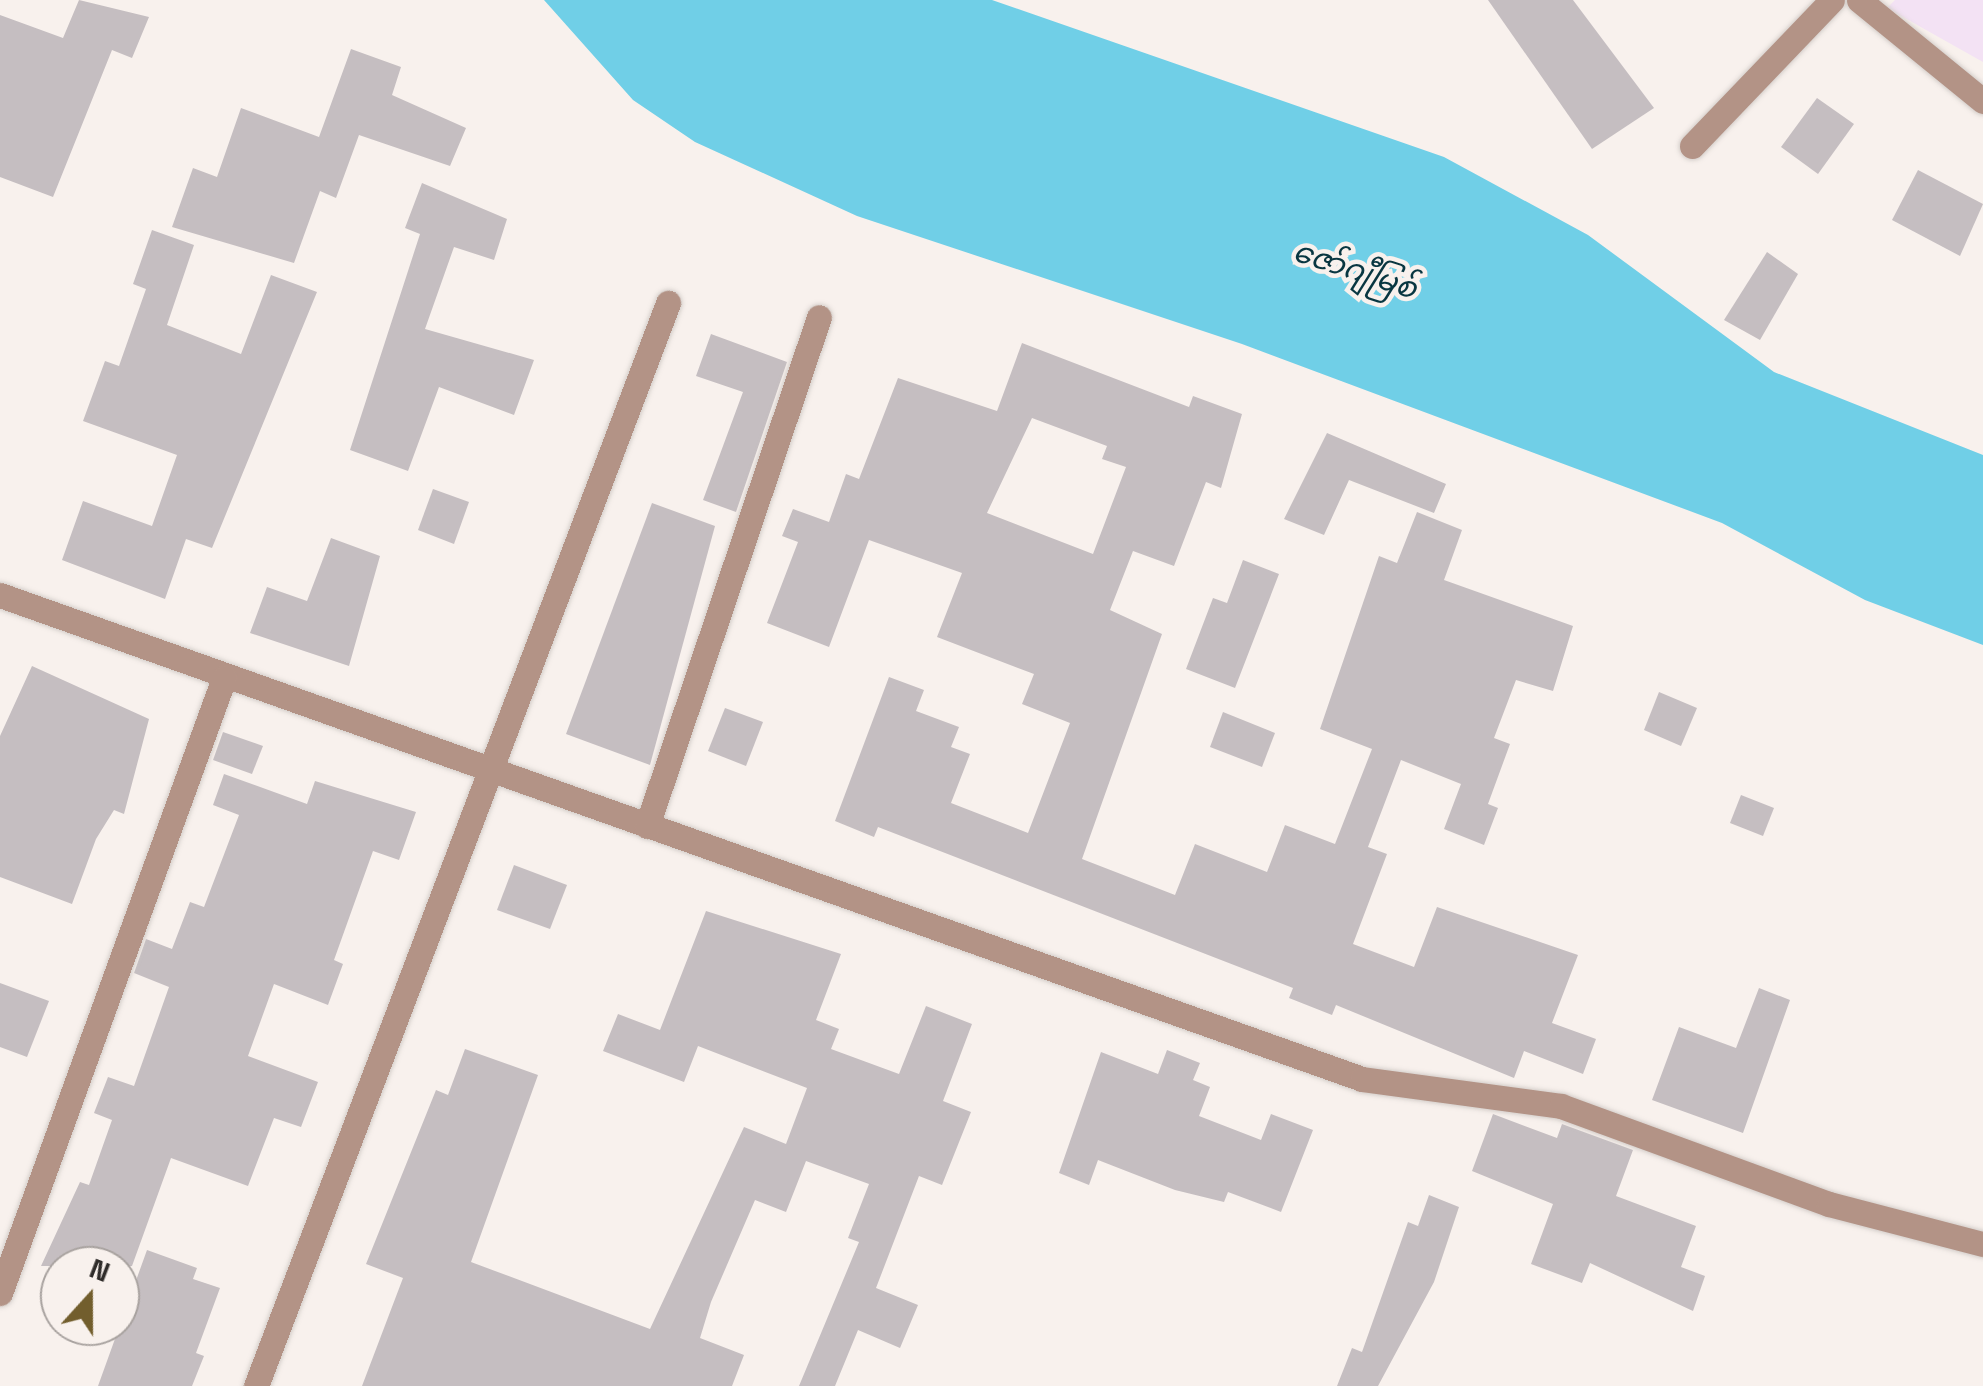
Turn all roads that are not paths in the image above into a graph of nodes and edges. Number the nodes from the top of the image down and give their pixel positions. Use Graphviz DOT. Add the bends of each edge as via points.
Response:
graph roads {
  1 [pos="1832,0"];
  2 [pos="1859,0"];
  3 [pos="1983,100"];
  4 [pos="1692,146"];
  5 [pos="668,303"];
  6 [pos="818,318"];
  7 [pos="0,595"];
  8 [pos="224,678"];
  9 [pos="487,775"];
  10 [pos="647,826"];
  11 [pos="1983,1244"];
  12 [pos="0,1293"];
  13 [pos="256,1386"];
  1 -- 4 [label="street"];
  2 -- 3 [label="street"];
  5 -- 9 [label="street"];
  6 -- 10 [label="street"];
  7 -- 8 [label="street"];
  8 -- 9 [label="street"];
  8 -- 12 [label="street"];
  9 -- 10 [label="street"];
  9 -- 13 [label="street"];
  10 -- 11 [label="street" via="1362,1078 1561,1106 1829,1204"];
}
